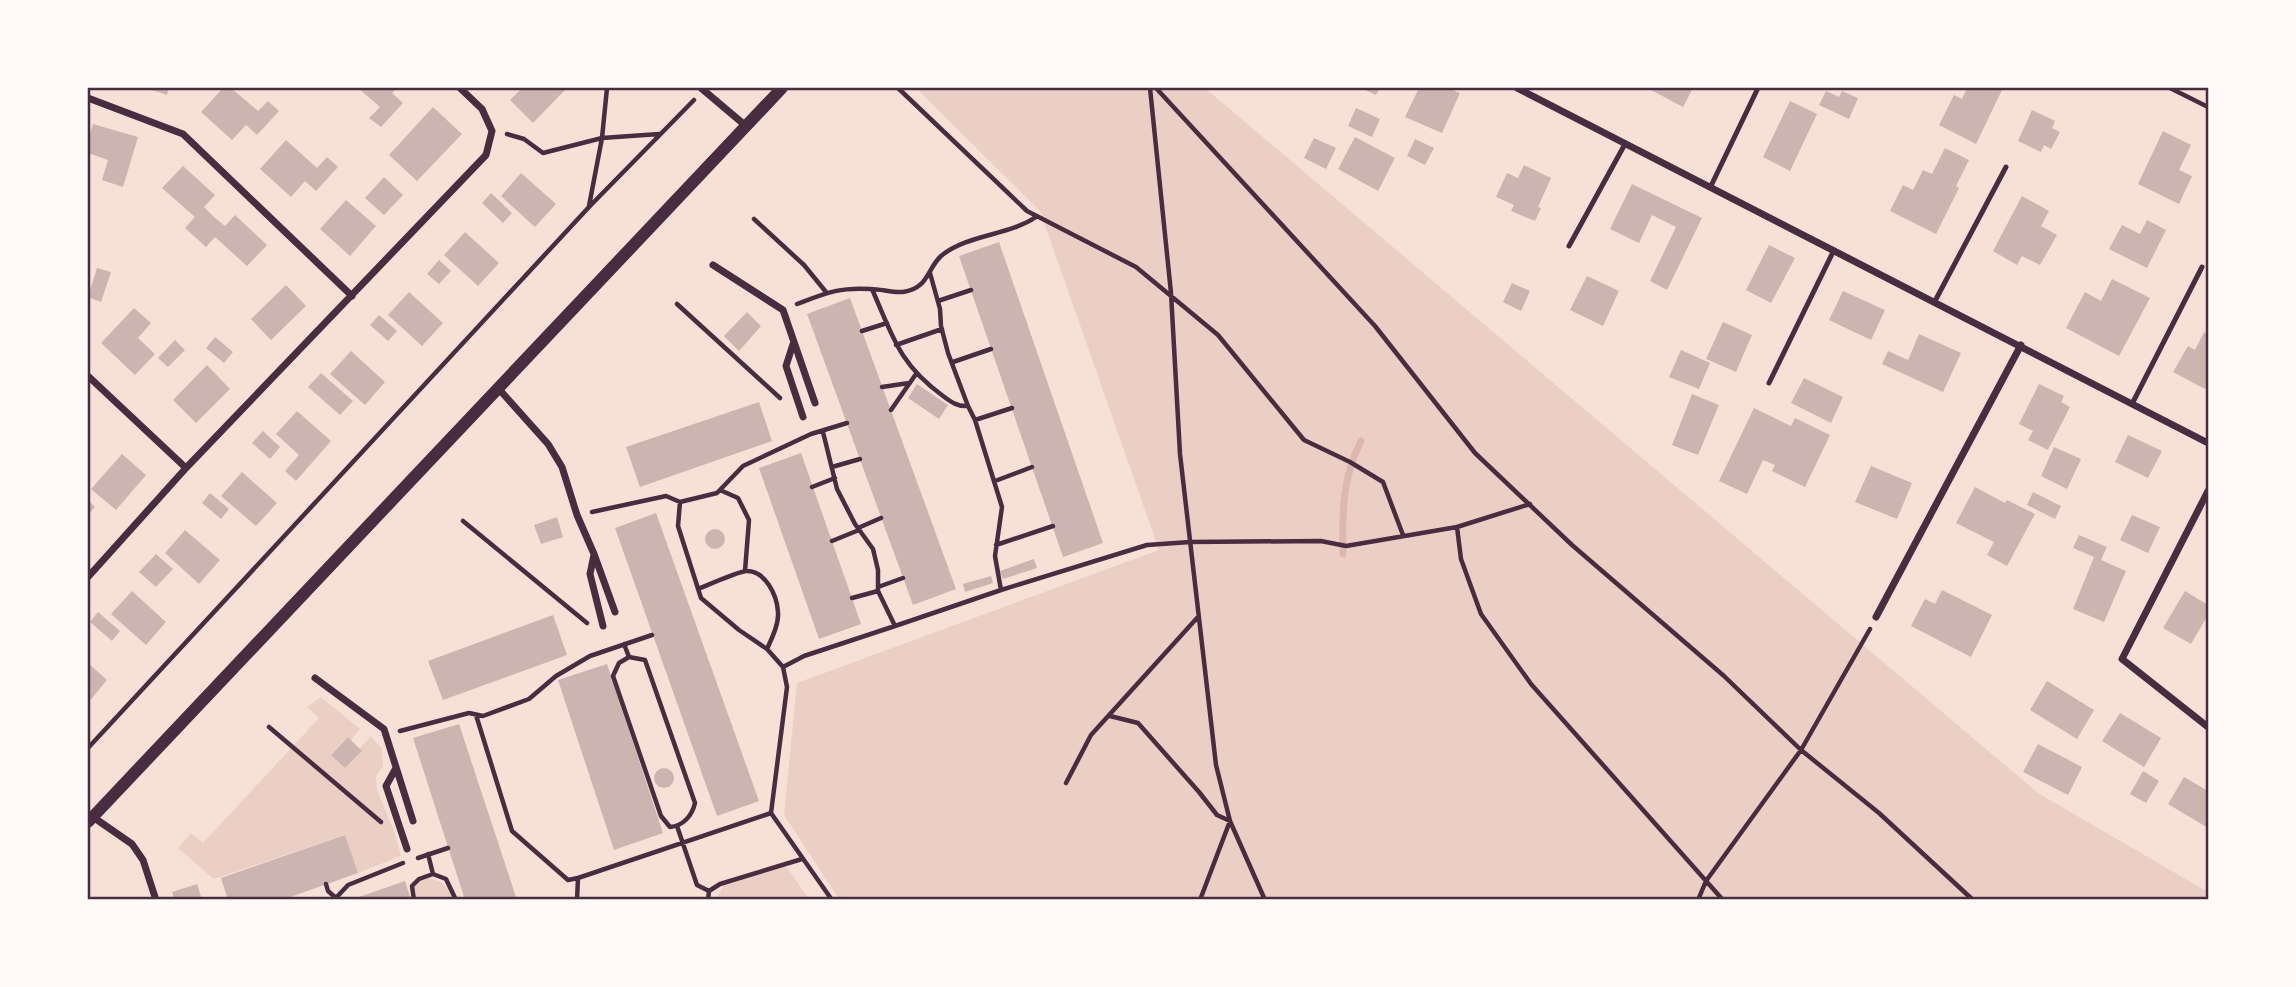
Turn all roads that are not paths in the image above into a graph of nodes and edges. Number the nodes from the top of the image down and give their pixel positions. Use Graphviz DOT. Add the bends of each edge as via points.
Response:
graph roads {
  1 [pos="460,88"];
  2 [pos="782,88"];
  3 [pos="1517,88"];
  4 [pos="1758,88"];
  5 [pos="702,89"];
  6 [pos="88,98"];
  7 [pos="746,126"];
  8 [pos="1625,144"];
  9 [pos="2006,167"];
  10 [pos="1710,188"];
  11 [pos="1569,246"];
  12 [pos="1834,250"];
  13 [pos="712,265"];
  14 [pos="2202,267"];
  15 [pos="352,296"];
  16 [pos="1935,301"];
  17 [pos="793,344"];
  18 [pos="2021,345"];
  19 [pos="88,376"];
  20 [pos="1769,383"];
  21 [pos="497,387"];
  22 [pos="815,403"];
  23 [pos="2132,404"];
  24 [pos="803,417"];
  25 [pos="2208,443"];
  26 [pos="186,468"];
  27 [pos="2208,491"];
  28 [pos="594,554"];
  29 [pos="88,577"];
  30 [pos="615,612"];
  31 [pos="1877,617"];
  32 [pos="603,626"];
  33 [pos="315,678"];
  34 [pos="2208,727"];
  35 [pos="397,768"];
  36 [pos="90,819"];
  37 [pos="413,821"];
  38 [pos="407,849"];
  39 [pos="156,900"];
  1 -- 15 [label="street" via="482,109 492,131 486,155"];
  2 -- 7 [label="street"];
  3 -- 8 [label="street"];
  4 -- 10 [label="lane"];
  5 -- 7 [label="street"];
  6 -- 15 [label="street" via="183,134"];
  7 -- 21 [label="street"];
  8 -- 10 [label="street"];
  8 -- 11 [label="lane"];
  9 -- 16 [label="lane"];
  10 -- 12 [label="street"];
  12 -- 16 [label="street"];
  12 -- 20 [label="lane"];
  13 -- 17 [label="street" via="783,310"];
  14 -- 23 [label="lane"];
  15 -- 26 [label="street"];
  16 -- 18 [label="street"];
  17 -- 22 [label="street"];
  17 -- 24 [label="street" via="786,366"];
  18 -- 23 [label="street"];
  18 -- 31 [label="street"];
  19 -- 26 [label="street"];
  21 -- 28 [label="street" via="548,444 562,467"];
  21 -- 36 [label="street"];
  23 -- 25 [label="street"];
  26 -- 29 [label="street"];
  27 -- 34 [label="street" via="2122,659"];
  28 -- 30 [label="street"];
  28 -- 32 [label="street" via="590,574"];
  33 -- 35 [label="street" via="384,729"];
  35 -- 37 [label="street"];
  35 -- 38 [label="street" via="386,786"];
  36 -- 39 [label="street" via="132,844 143,860"];
}
